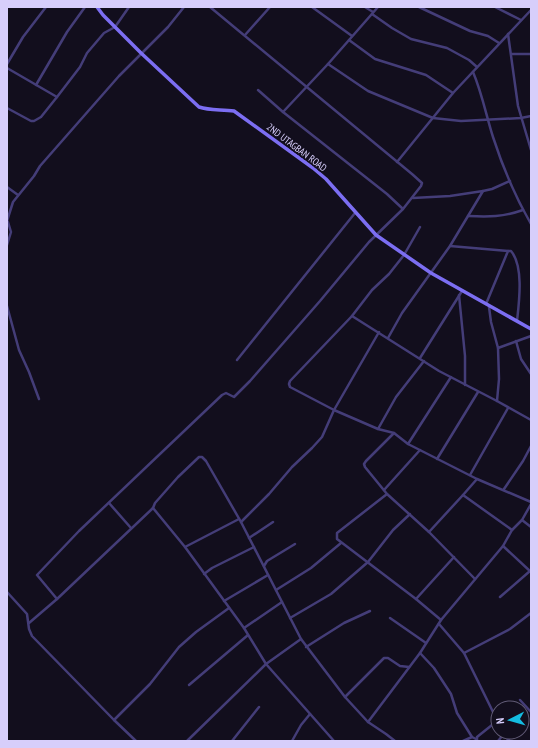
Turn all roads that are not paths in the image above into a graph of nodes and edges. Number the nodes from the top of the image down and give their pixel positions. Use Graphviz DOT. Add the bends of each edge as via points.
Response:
graph roads {
  1 [pos="46,7"];
  2 [pos="85,7"];
  3 [pos="97,7"];
  4 [pos="129,7"];
  5 [pos="184,7"];
  6 [pos="270,7"];
  7 [pos="312,7"];
  8 [pos="365,7"];
  9 [pos="378,7"];
  10 [pos="419,7"];
  11 [pos="495,7"];
  12 [pos="211,8"];
  13 [pos="531,10"];
  14 [pos="372,13"];
  15 [pos="521,20"];
  16 [pos="115,27"];
  17 [pos="508,34"];
  18 [pos="245,35"];
  19 [pos="352,36"];
  20 [pos="349,40"];
  21 [pos="499,43"];
  22 [pos="141,53"];
  23 [pos="512,54"];
  24 [pos="531,54"];
  25 [pos="7,64"];
  26 [pos="328,64"];
  27 [pos="7,68"];
  28 [pos="477,68"];
  29 [pos="473,72"];
  30 [pos="36,85"];
  31 [pos="308,87"];
  32 [pos="258,90"];
  33 [pos="453,93"];
  34 [pos="57,97"];
  35 [pos="7,108"];
  36 [pos="282,112"];
  37 [pos="531,116"];
  38 [pos="433,118"];
  39 [pos="521,118"];
  40 [pos="488,120"];
  41 [pos="531,150"];
  42 [pos="397,162"];
  43 [pos="510,181"];
  44 [pos="7,187"];
  45 [pos="483,191"];
  46 [pos="18,195"];
  47 [pos="412,198"];
  48 [pos="403,209"];
  49 [pos="523,210"];
  50 [pos="355,212"];
  51 [pos="468,216"];
  52 [pos="7,222"];
  53 [pos="531,224"];
  54 [pos="420,228"];
  55 [pos="376,235"];
  56 [pos="7,246"];
  57 [pos="450,246"];
  58 [pos="508,251"];
  59 [pos="404,255"];
  60 [pos="431,273"];
  61 [pos="462,291"];
  62 [pos="459,295"];
  63 [pos="488,305"];
  64 [pos="7,306"];
  65 [pos="352,316"];
  66 [pos="517,321"];
  67 [pos="531,329"];
  68 [pos="379,332"];
  69 [pos="531,336"];
  70 [pos="388,338"];
  71 [pos="516,341"];
  72 [pos="498,348"];
  73 [pos="420,358"];
  74 [pos="237,360"];
  75 [pos="424,361"];
  76 [pos="531,374"];
  77 [pos="451,377"];
  78 [pos="465,385"];
  79 [pos="478,392"];
  80 [pos="39,399"];
  81 [pos="497,401"];
  82 [pos="508,408"];
  83 [pos="334,410"];
  84 [pos="531,420"];
  85 [pos="378,429"];
  86 [pos="394,433"];
  87 [pos="408,444"];
  88 [pos="531,446"];
  89 [pos="420,450"];
  90 [pos="437,459"];
  91 [pos="470,475"];
  92 [pos="477,479"];
  93 [pos="504,489"];
  94 [pos="384,490"];
  95 [pos="387,494"];
  96 [pos="463,495"];
  97 [pos="109,503"];
  98 [pos="531,503"];
  99 [pos="153,508"];
  100 [pos="410,514"];
  101 [pos="240,520"];
  102 [pos="522,520"];
  103 [pos="273,522"];
  104 [pos="531,527"];
  105 [pos="131,528"];
  106 [pos="512,530"];
  107 [pos="429,532"];
  108 [pos="249,538"];
  109 [pos="341,543"];
  110 [pos="295,544"];
  111 [pos="503,546"];
  112 [pos="185,547"];
  113 [pos="254,547"];
  114 [pos="454,558"];
  115 [pos="368,562"];
  116 [pos="264,566"];
  117 [pos="530,572"];
  118 [pos="204,574"];
  119 [pos="268,575"];
  120 [pos="475,579"];
  121 [pos="276,590"];
  122 [pos="7,592"];
  123 [pos="500,597"];
  124 [pos="57,599"];
  125 [pos="416,599"];
  126 [pos="224,601"];
  127 [pos="282,602"];
  128 [pos="229,608"];
  129 [pos="370,611"];
  130 [pos="531,612"];
  131 [pos="290,618"];
  132 [pos="390,618"];
  133 [pos="441,620"];
  134 [pos="29,623"];
  135 [pos="439,624"];
  136 [pos="244,628"];
  137 [pos="248,635"];
  138 [pos="301,639"];
  139 [pos="426,643"];
  140 [pos="306,647"];
  141 [pos="420,653"];
  142 [pos="464,653"];
  143 [pos="266,664"];
  144 [pos="409,668"];
  145 [pos="189,686"];
  146 [pos="345,697"];
  147 [pos="490,706"];
  148 [pos="259,707"];
  149 [pos="310,714"];
  150 [pos="114,720"];
  151 [pos="368,722"];
  152 [pos="490,727"];
  153 [pos="472,737"];
  154 [pos="477,740"];
  155 [pos="136,741"];
  156 [pos="188,741"];
  157 [pos="232,741"];
  158 [pos="292,741"];
  159 [pos="334,741"];
  160 [pos="394,741"];
  161 [pos="464,741"];
  1 -- 25 [label="street" via="23,37"];
  2 -- 30 [label="street"];
  3 -- 16 [label="street, 2ND UTAGBAN ROAD"];
  4 -- 16 [label="street"];
  5 -- 22 [label="street"];
  6 -- 18 [label="street"];
  7 -- 19 [label="street"];
  8 -- 14 [label="street"];
  9 -- 14 [label="street"];
  10 -- 21 [label="street"];
  11 -- 15 [label="street"];
  12 -- 18 [label="street"];
  13 -- 15 [label="street"];
  14 -- 19 [label="street"];
  14 -- 28 [label="street" via="411,39 447,48 469,60"];
  15 -- 17 [label="street"];
  16 -- 22 [label="street, 2ND UTAGBAN ROAD"];
  16 -- 34 [label="street" via="104,33 87,53 80,67"];
  17 -- 21 [label="street"];
  17 -- 23 [label="street"];
  18 -- 31 [label="street"];
  19 -- 20 [label="street"];
  20 -- 26 [label="street"];
  20 -- 33 [label="street" via="375,59 426,75"];
  21 -- 28 [label="street"];
  22 -- 46 [label="street" via="68,133"];
  22 -- 50 [label="street, 2ND UTAGBAN ROAD" via="199,107 234,112 313,168"];
  23 -- 24 [label="street"];
  23 -- 39 [label="street"];
  26 -- 31 [label="street"];
  26 -- 38 [label="street" via="368,91"];
  27 -- 30 [label="street"];
  28 -- 29 [label="street"];
  29 -- 33 [label="street"];
  29 -- 40 [label="street"];
  30 -- 34 [label="street"];
  31 -- 36 [label="street"];
  31 -- 42 [label="street"];
  32 -- 36 [label="street"];
  33 -- 38 [label="street"];
  34 -- 35 [label="street" via="34,122"];
  36 -- 48 [label="street"];
  37 -- 39 [label="street"];
  38 -- 40 [label="street"];
  38 -- 42 [label="street"];
  39 -- 40 [label="street"];
  39 -- 41 [label="street"];
  40 -- 43 [label="street"];
  42 -- 47 [label="street" via="422,182"];
  43 -- 45 [label="street"];
  43 -- 49 [label="street"];
  44 -- 46 [label="street"];
  45 -- 47 [label="street"];
  45 -- 51 [label="street"];
  46 -- 52 [label="street"];
  47 -- 48 [label="street"];
  48 -- 55 [label="street"];
  49 -- 51 [label="street" via="502,216"];
  49 -- 53 [label="street"];
  50 -- 55 [label="street, 2ND UTAGBAN ROAD"];
  50 -- 74 [label="street"];
  51 -- 57 [label="street"];
  52 -- 56 [label="street" via="11,232"];
  54 -- 59 [label="street"];
  55 -- 59 [label="street, 2ND UTAGBAN ROAD"];
  55 -- 97 [label="street" via="250,381 234,397 226,393 222,395"];
  57 -- 58 [label="street"];
  57 -- 60 [label="street"];
  58 -- 63 [label="street"];
  58 -- 66 [label="street" via="514,254 519,272"];
  59 -- 60 [label="street, 2ND UTAGBAN ROAD"];
  59 -- 65 [label="street"];
  60 -- 61 [label="street, 2ND UTAGBAN ROAD"];
  60 -- 70 [label="street"];
  61 -- 62 [label="street"];
  61 -- 63 [label="street, 2ND UTAGBAN ROAD"];
  62 -- 73 [label="street"];
  62 -- 78 [label="street"];
  63 -- 66 [label="street, 2ND UTAGBAN ROAD"];
  63 -- 72 [label="street"];
  64 -- 80 [label="street" via="19,350"];
  65 -- 68 [label="street"];
  65 -- 83 [label="street" via="289,384 294,390"];
  66 -- 67 [label="street, 2ND UTAGBAN ROAD"];
  68 -- 70 [label="street"];
  68 -- 83 [label="street"];
  69 -- 71 [label="street"];
  70 -- 73 [label="street"];
  71 -- 72 [label="street"];
  71 -- 76 [label="street" via="521,359"];
  72 -- 81 [label="street"];
  73 -- 75 [label="street"];
  75 -- 77 [label="street"];
  75 -- 85 [label="street" via="396,397"];
  77 -- 78 [label="street"];
  77 -- 87 [label="street"];
  78 -- 79 [label="street"];
  79 -- 81 [label="street"];
  79 -- 90 [label="street"];
  81 -- 82 [label="street"];
  82 -- 84 [label="street"];
  82 -- 91 [label="street"];
  83 -- 85 [label="street"];
  83 -- 101 [label="street" via="322,436 312,448 269,494"];
  85 -- 86 [label="street"];
  86 -- 87 [label="street"];
  86 -- 94 [label="street" via="364,464"];
  87 -- 89 [label="street"];
  88 -- 93 [label="street" via="524,461"];
  89 -- 90 [label="street"];
  89 -- 94 [label="street"];
  90 -- 91 [label="street"];
  91 -- 92 [label="street"];
  92 -- 93 [label="street"];
  92 -- 96 [label="street"];
  93 -- 98 [label="street"];
  94 -- 95 [label="street"];
  95 -- 100 [label="street"];
  95 -- 109 [label="street" via="337,533 337,539"];
  96 -- 106 [label="street"];
  96 -- 107 [label="street"];
  97 -- 105 [label="street"];
  97 -- 124 [label="street" via="37,575"];
  98 -- 102 [label="street"];
  99 -- 101 [label="street" via="178,477 202,457"];
  99 -- 105 [label="street"];
  99 -- 112 [label="street"];
  100 -- 107 [label="street"];
  100 -- 115 [label="street" via="393,530"];
  101 -- 108 [label="street"];
  101 -- 112 [label="street"];
  102 -- 104 [label="street"];
  102 -- 106 [label="street"];
  103 -- 108 [label="street"];
  105 -- 124 [label="street"];
  106 -- 111 [label="street"];
  107 -- 114 [label="street"];
  108 -- 113 [label="street"];
  109 -- 115 [label="street"];
  109 -- 121 [label="street" via="311,568"];
  110 -- 116 [label="street"];
  111 -- 117 [label="street"];
  111 -- 120 [label="street"];
  112 -- 118 [label="street"];
  113 -- 116 [label="street"];
  113 -- 118 [label="street"];
  114 -- 120 [label="street"];
  114 -- 125 [label="street"];
  115 -- 125 [label="street"];
  115 -- 131 [label="street" via="331,594"];
  116 -- 119 [label="street"];
  117 -- 123 [label="street"];
  118 -- 126 [label="street"];
  119 -- 121 [label="street"];
  119 -- 126 [label="street"];
  120 -- 133 [label="street"];
  121 -- 127 [label="street"];
  122 -- 134 [label="street" via="27,614"];
  124 -- 134 [label="street"];
  125 -- 133 [label="street"];
  126 -- 128 [label="street"];
  127 -- 131 [label="street"];
  127 -- 136 [label="street"];
  128 -- 136 [label="street"];
  128 -- 150 [label="street" via="179,647 150,684"];
  129 -- 140 [label="street" via="344,623"];
  130 -- 142 [label="street" via="510,629"];
  131 -- 138 [label="street"];
  132 -- 139 [label="street"];
  133 -- 135 [label="street"];
  134 -- 150 [label="street" via="32,636"];
  135 -- 139 [label="street"];
  135 -- 142 [label="street"];
  136 -- 137 [label="street"];
  137 -- 143 [label="street"];
  137 -- 145 [label="street"];
  138 -- 140 [label="street"];
  138 -- 143 [label="street"];
  139 -- 141 [label="street"];
  140 -- 146 [label="street"];
  141 -- 144 [label="street"];
  141 -- 153 [label="street" via="434,668 451,694 457,713"];
  142 -- 147 [label="street"];
  143 -- 149 [label="street"];
  143 -- 156 [label="street"];
  144 -- 146 [label="street" via="384,658"];
  144 -- 151 [label="street"];
  146 -- 151 [label="street"];
  148 -- 157 [label="street"];
  149 -- 158 [label="street"];
  149 -- 159 [label="street"];
  150 -- 155 [label="street"];
  151 -- 160 [label="street"];
  152 -- 154 [label="street"];
  153 -- 154 [label="street"];
  153 -- 161 [label="street"];
}
